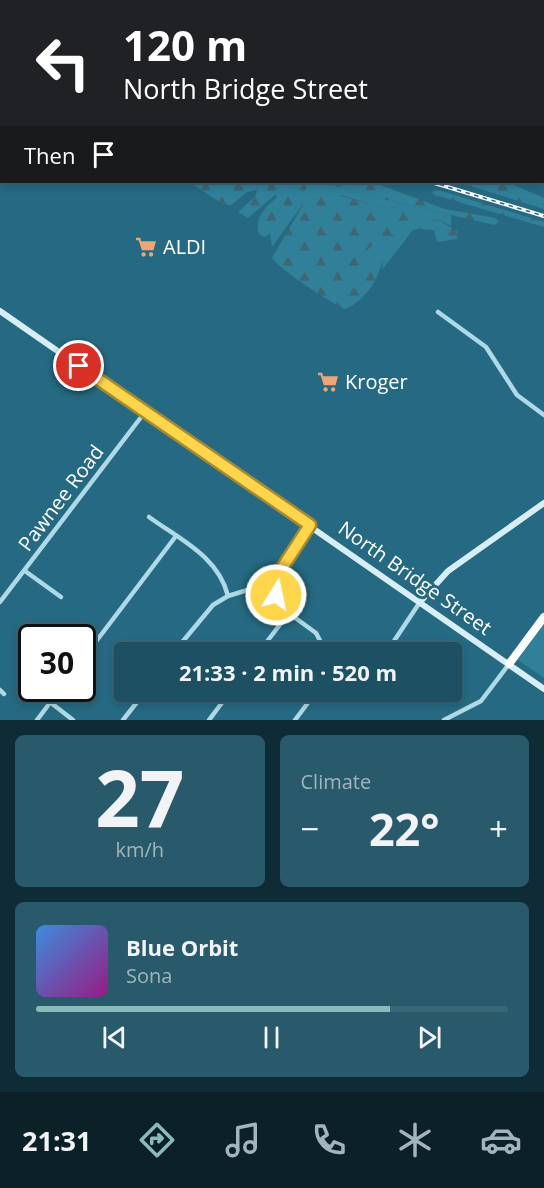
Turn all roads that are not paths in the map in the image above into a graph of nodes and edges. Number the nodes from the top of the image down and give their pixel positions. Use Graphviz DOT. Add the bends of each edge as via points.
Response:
graph roads {
  1 [pos="0,310"];
  2 [pos="438,312"];
  3 [pos="145,412"];
  4 [pos="544,415"];
  5 [pos="544,503"];
  6 [pos="149,517"];
  7 [pos="310,525"];
  8 [pos="176,536"];
  9 [pos="25,571"];
  10 [pos="273,582"];
  11 [pos="228,596"];
  12 [pos="61,597"];
  13 [pos="0,602"];
  14 [pos="420,602"];
  15 [pos="288,614"];
  16 [pos="544,616"];
  17 [pos="394,641"];
  18 [pos="96,642"];
  19 [pos="182,642"];
  20 [pos="267,642"];
  21 [pos="321,642"];
  22 [pos="509,664"];
  23 [pos="544,689"];
  24 [pos="137,702"];
  25 [pos="222,702"];
  26 [pos="308,702"];
  27 [pos="50,703"];
  28 [pos="37,720"];
  29 [pos="73,720"];
  30 [pos="123,720"];
  31 [pos="208,720"];
  32 [pos="295,720"];
  33 [pos="444,720"];
  1 -- 3 [label="main road, North Bridge Street"];
  2 -- 4 [label="street" via="486,347 517,395"];
  3 -- 7 [label="main road, North Bridge Street"];
  3 -- 9 [label="street, Pawnee Road"];
  5 -- 14 [label="main road" via="448,571"];
  6 -- 8 [label="street"];
  7 -- 10 [label="street"];
  7 -- 14 [label="main road, North Bridge Street"];
  8 -- 11 [label="street" via="207,558 221,575"];
  8 -- 18 [label="street"];
  9 -- 12 [label="street"];
  9 -- 13 [label="street, Pawnee Road"];
  10 -- 11 [label="street"];
  10 -- 15 [label="street" via="279,602"];
  11 -- 19 [label="street" via="206,611"];
  14 -- 17 [label="street"];
  14 -- 22 [label="main road, North Bridge Street"];
  15 -- 20 [label="street"];
  15 -- 21 [label="street" via="316,633"];
  16 -- 22 [label="highway"];
  22 -- 23 [label="main road, North Bridge Street"];
  22 -- 33 [label="street" via="481,701"];
  24 -- 30 [label="street"];
  25 -- 31 [label="street"];
  26 -- 32 [label="street"];
  27 -- 28 [label="street"];
  27 -- 29 [label="street"];
}
